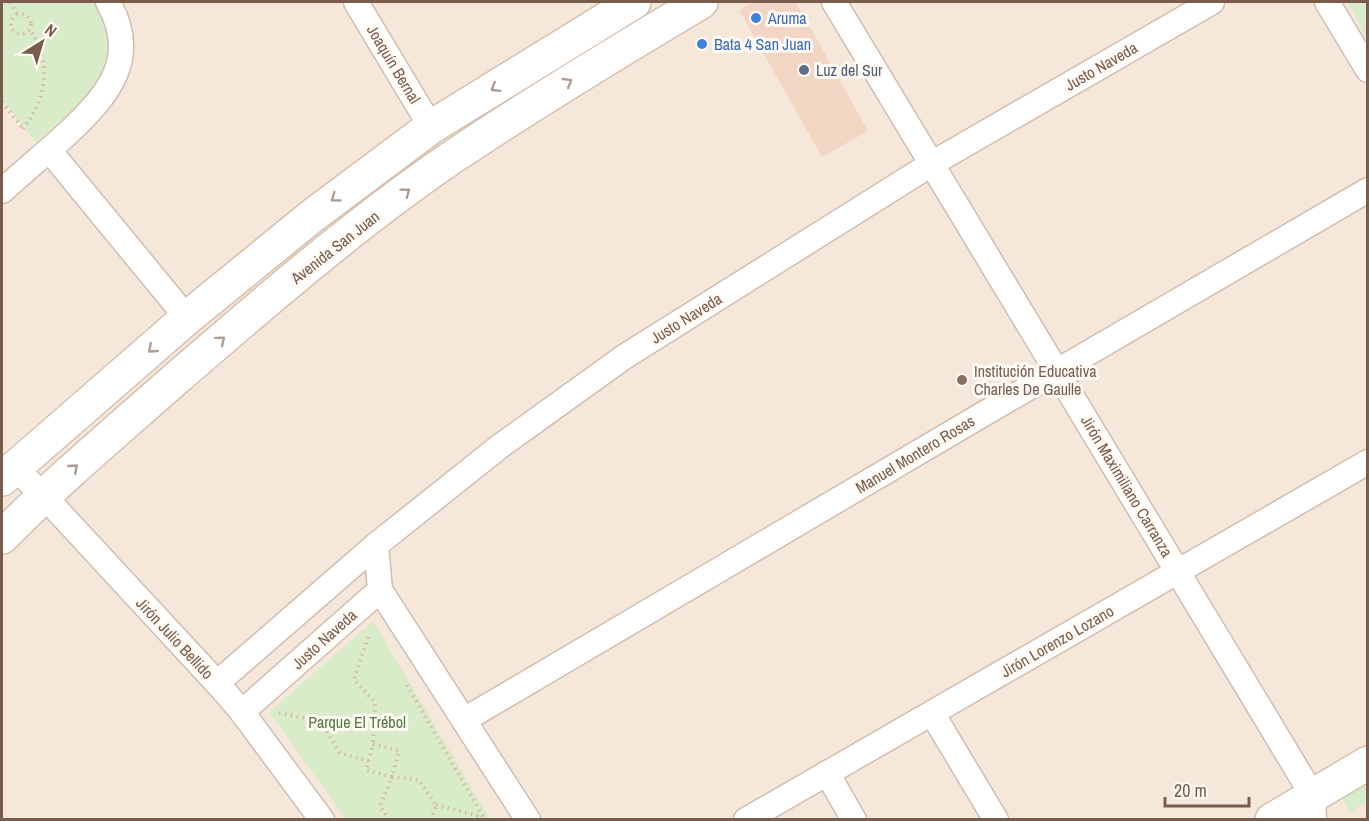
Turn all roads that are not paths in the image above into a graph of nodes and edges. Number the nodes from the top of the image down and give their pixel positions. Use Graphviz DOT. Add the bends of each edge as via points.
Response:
graph roads {
  1 [pos="108,2"];
  2 [pos="357,2"];
  3 [pos="634,2"];
  4 [pos="701,2"];
  5 [pos="834,2"];
  6 [pos="1212,2"];
  7 [pos="1327,2"];
  8 [pos="1368,70"];
  9 [pos="431,127"];
  10 [pos="47,152"];
  11 [pos="933,163"];
  12 [pos="2,190"];
  13 [pos="1368,190"];
  14 [pos="187,318"];
  15 [pos="1057,371"];
  16 [pos="1368,462"];
  17 [pos="8,473"];
  18 [pos="43,495"];
  19 [pos="2,537"];
  20 [pos="376,545"];
  21 [pos="1179,572"];
  22 [pos="380,590"];
  23 [pos="217,683"];
  24 [pos="242,712"];
  25 [pos="932,713"];
  26 [pos="464,720"];
  27 [pos="1368,763"];
  28 [pos="827,773"];
  29 [pos="1313,808"];
  30 [pos="322,819"];
  31 [pos="528,819"];
  32 [pos="746,819"];
  33 [pos="854,819"];
  34 [pos="996,819"];
  35 [pos="1272,819"];
  1 -- 10 [label="street" via="118,19 121,35 117,70 103,97"];
  2 -- 9 [label="street, Joaquín Bernal"];
  3 -- 9 [label="main road, one-way"];
  18 -- 4 [label="main road, Avenida San Juan, one-way" via="212,347 450,159 545,96"];
  5 -- 11 [label="street, Jirón Maximiliano Carranza"];
  6 -- 11 [label="street, Justo Naveda"];
  7 -- 8 [label="street"];
  9 -- 14 [label="main road, one-way" via="312,216"];
  10 -- 12 [label="street"];
  10 -- 14 [label="street"];
  11 -- 15 [label="street, Jirón Maximiliano Carranza"];
  11 -- 20 [label="street, Justo Naveda" via="624,357 499,447"];
  13 -- 15 [label="street, Manuel Montero Rosas"];
  14 -- 17 [label="main road, one-way"];
  15 -- 21 [label="street, Jirón Maximiliano Carranza"];
  15 -- 26 [label="street, Manuel Montero Rosas"];
  16 -- 21 [label="street, Jirón Lorenzo Lozano"];
  17 -- 18 [label="street, Jirón Julio Bellido"];
  18 -- 19 [label="main road, Avenida San Juan"];
  18 -- 23 [label="street, Jirón Julio Bellido"];
  20 -- 22 [label="street"];
  20 -- 23 [label="street, Justo Naveda"];
  21 -- 25 [label="street, Jirón Lorenzo Lozano"];
  21 -- 29 [label="street, Jirón Maximiliano Carranza"];
  22 -- 24 [label="street, Justo Naveda"];
  22 -- 26 [label="street"];
  23 -- 24 [label="street, Jirón Julio Bellido"];
  24 -- 30 [label="street, Jirón Julio Bellido"];
  25 -- 28 [label="street, Jirón Lorenzo Lozano"];
  25 -- 34 [label="street"];
  26 -- 31 [label="street"];
  27 -- 29 [label="main road"];
  28 -- 32 [label="street, Jirón Lorenzo Lozano"];
  28 -- 33 [label="street"];
  29 -- 35 [label="main road"];
}
